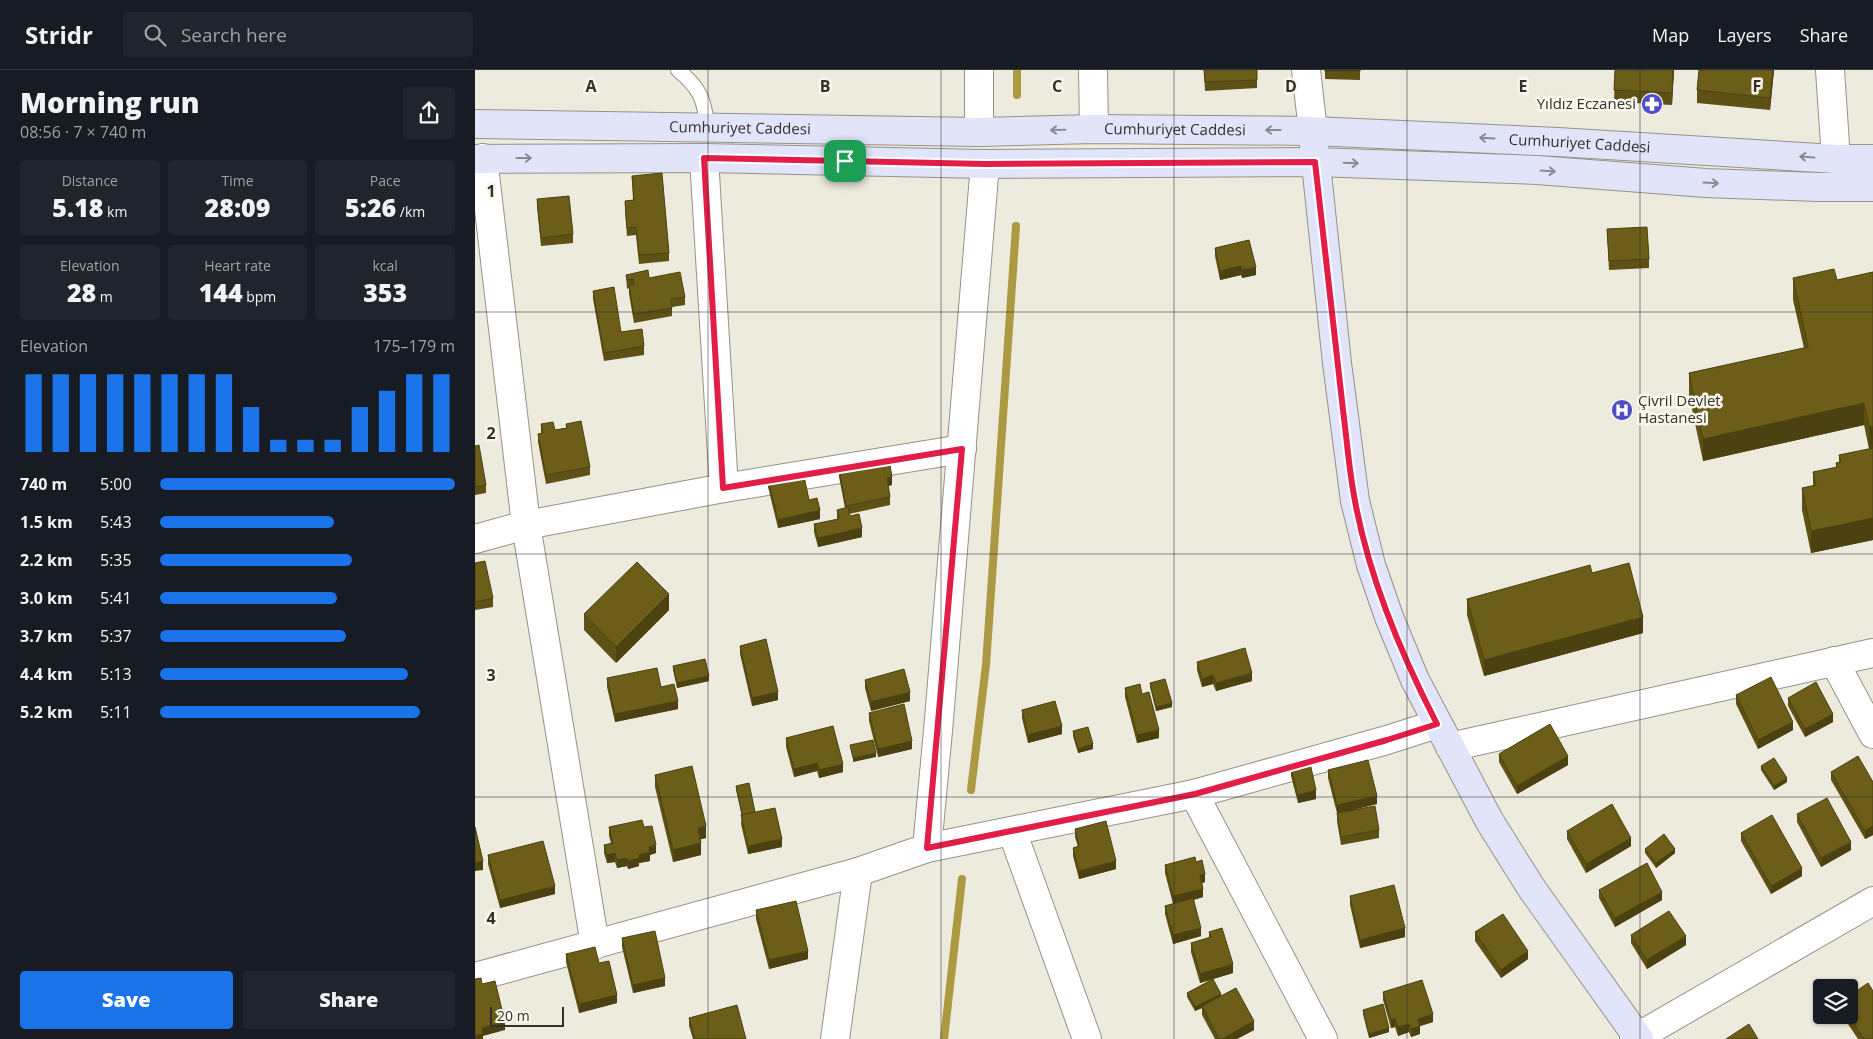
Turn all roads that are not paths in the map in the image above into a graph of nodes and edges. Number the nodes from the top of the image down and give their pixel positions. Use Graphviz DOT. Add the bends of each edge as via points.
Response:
graph roads {
  1 [pos="678,70"];
  2 [pos="979,70"];
  3 [pos="1093,70"];
  4 [pos="1306,70"];
  5 [pos="1830,70"];
  6 [pos="475,124"];
  7 [pos="707,128"];
  8 [pos="1094,129"];
  9 [pos="1313,131"];
  10 [pos="979,132"];
  11 [pos="704,158"];
  12 [pos="479,159"];
  13 [pos="1836,159"];
  14 [pos="1873,159"];
  15 [pos="1315,162"];
  16 [pos="985,164"];
  17 [pos="1873,187"];
  18 [pos="962,449"];
  19 [pos="723,488"];
  20 [pos="527,525"];
  21 [pos="475,539"];
  22 [pos="1873,653"];
  23 [pos="1834,660"];
  24 [pos="1437,724"];
  25 [pos="1873,734"];
  26 [pos="1450,747"];
  27 [pos="1195,794"];
  28 [pos="1012,831"];
  29 [pos="927,848"];
  30 [pos="858,872"];
  31 [pos="1873,901"];
  32 [pos="595,945"];
  33 [pos="475,977"];
  34 [pos="1637,1038"];
  35 [pos="835,1039"];
  36 [pos="1087,1039"];
  37 [pos="1323,1039"];
  1 -- 7 [label="lane" via="699,92"];
  2 -- 10 [label="street"];
  3 -- 8 [label="street"];
  4 -- 9 [label="street"];
  5 -- 13 [label="street"];
  6 -- 7 [label="main road, Cumhuriyet Caddesi"];
  7 -- 10 [label="main road, Cumhuriyet Caddesi"];
  9 -- 8 [label="main road, Cumhuriyet Caddesi, one-way"];
  8 -- 10 [label="main road, Cumhuriyet Caddesi, one-way"];
  13 -- 9 [label="main road, Cumhuriyet Caddesi, one-way"];
  9 -- 15 [label="main road"];
  12 -- 11 [label="main road, Cumhuriyet Caddesi, one-way"];
  11 -- 16 [label="main road, Cumhuriyet Caddesi"];
  11 -- 19 [label="street"];
  12 -- 20 [label="street"];
  13 -- 14 [label="main road, Cumhuriyet Caddesi"];
  15 -- 16 [label="main road, Cumhuriyet Caddesi"];
  15 -- 17 [label="main road, Cumhuriyet Caddesi, one-way" via="1537,170 1706,183"];
  15 -- 24 [label="main road" via="1355,501 1371,565 1389,617"];
  16 -- 18 [label="street"];
  18 -- 19 [label="street"];
  18 -- 29 [label="street"];
  19 -- 20 [label="street"];
  20 -- 21 [label="street"];
  20 -- 32 [label="street"];
  22 -- 23 [label="street"];
  23 -- 25 [label="street"];
  23 -- 26 [label="street"];
  24 -- 26 [label="main road"];
  24 -- 27 [label="street"];
  26 -- 34 [label="main road" via="1490,822 1532,889"];
  27 -- 28 [label="street"];
  27 -- 37 [label="street"];
  28 -- 29 [label="street"];
  28 -- 36 [label="street"];
  29 -- 30 [label="street"];
  30 -- 32 [label="street"];
  30 -- 35 [label="street"];
  31 -- 34 [label="street"];
  32 -- 33 [label="street"];
}
